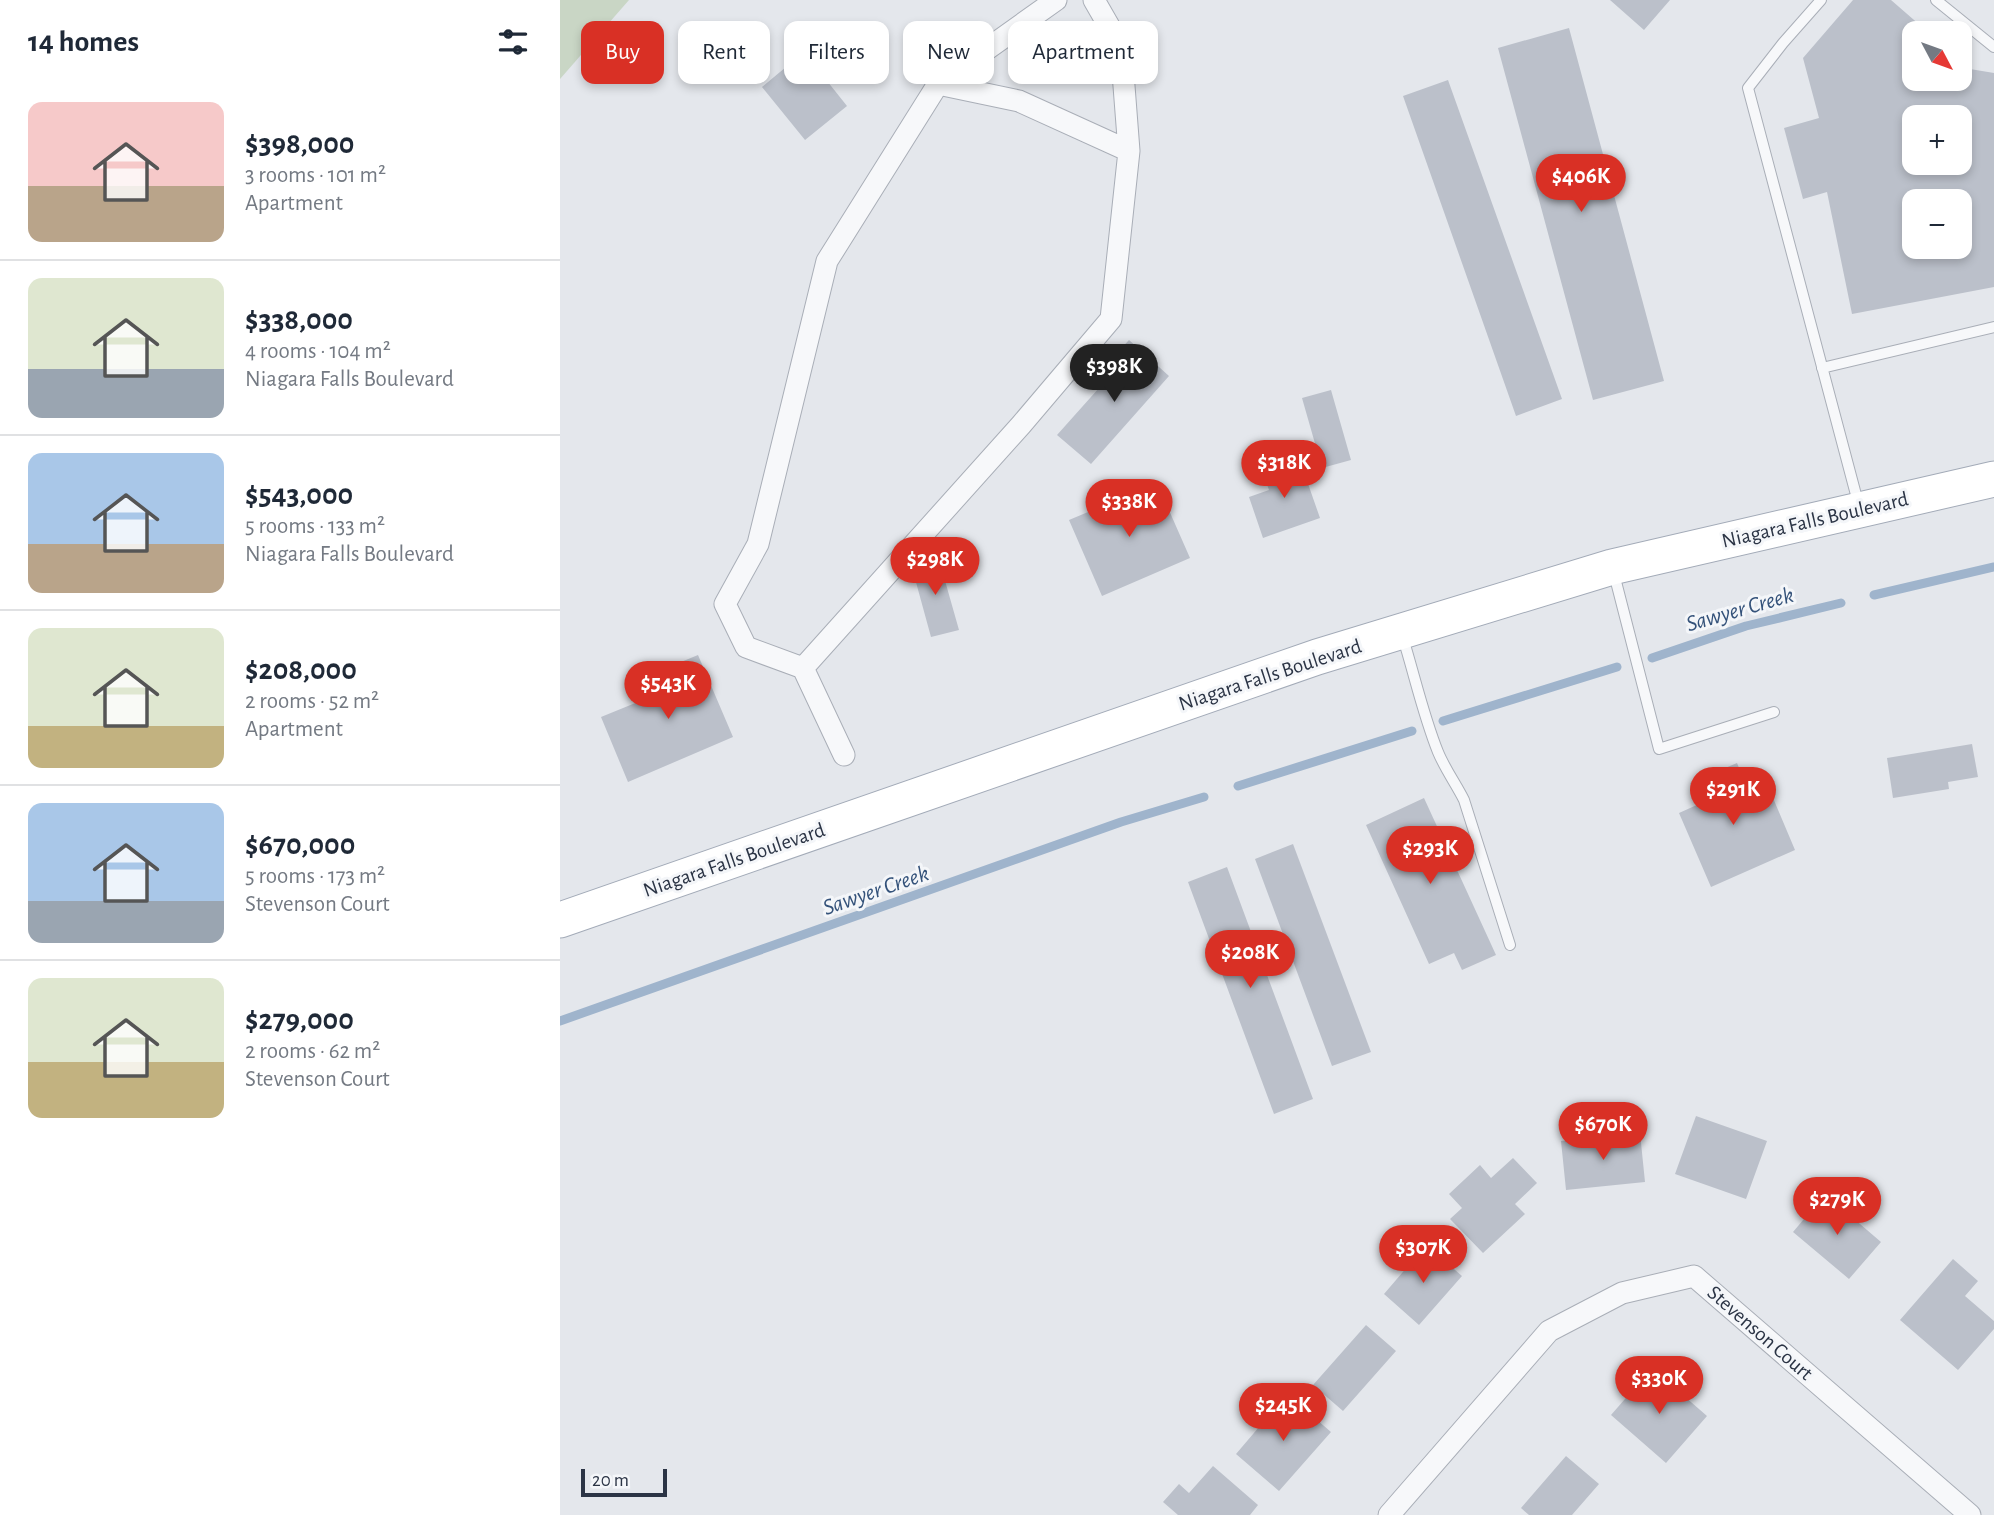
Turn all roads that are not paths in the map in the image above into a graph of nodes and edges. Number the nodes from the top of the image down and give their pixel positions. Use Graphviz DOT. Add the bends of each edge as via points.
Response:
graph roads {
  1 [pos="1056,0"];
  2 [pos="1094,0"];
  3 [pos="1821,0"];
  4 [pos="1936,0"];
  5 [pos="994,44"];
  6 [pos="1994,47"];
  7 [pos="937,84"];
  8 [pos="942,84"];
  9 [pos="1129,151"];
  10 [pos="1994,327"];
  11 [pos="1822,368"];
  12 [pos="1994,479"];
  13 [pos="1859,509"];
  14 [pos="1612,567"];
  15 [pos="1401,632"];
  16 [pos="803,668"];
  17 [pos="1774,712"];
  18 [pos="844,755"];
  19 [pos="560,920"];
  20 [pos="1510,945"];
  21 [pos="1389,1515"];
  22 [pos="1970,1515"];
  1 -- 5 [label="street"];
  2 -- 9 [label="street" via="1121,47"];
  3 -- 11 [label="lane" via="1748,88"];
  4 -- 6 [label="lane"];
  7 -- 16 [label="street" via="827,261 758,544 724,604 746,647"];
  8 -- 9 [label="street" via="1019,101"];
  9 -- 16 [label="street" via="1111,319"];
  10 -- 11 [label="lane"];
  11 -- 13 [label="lane"];
  12 -- 13 [label="main road, Niagara Falls Boulevard"];
  13 -- 14 [label="main road, Niagara Falls Boulevard"];
  14 -- 15 [label="main road, Niagara Falls Boulevard"];
  14 -- 17 [label="lane" via="1659,749"];
  15 -- 19 [label="main road, Niagara Falls Boulevard" via="1317,657"];
  15 -- 20 [label="lane" via="1436,749 1464,800"];
  16 -- 18 [label="street"];
  21 -- 22 [label="street, Stevenson Court" via="1549,1331 1622,1293 1694,1276"];
}
